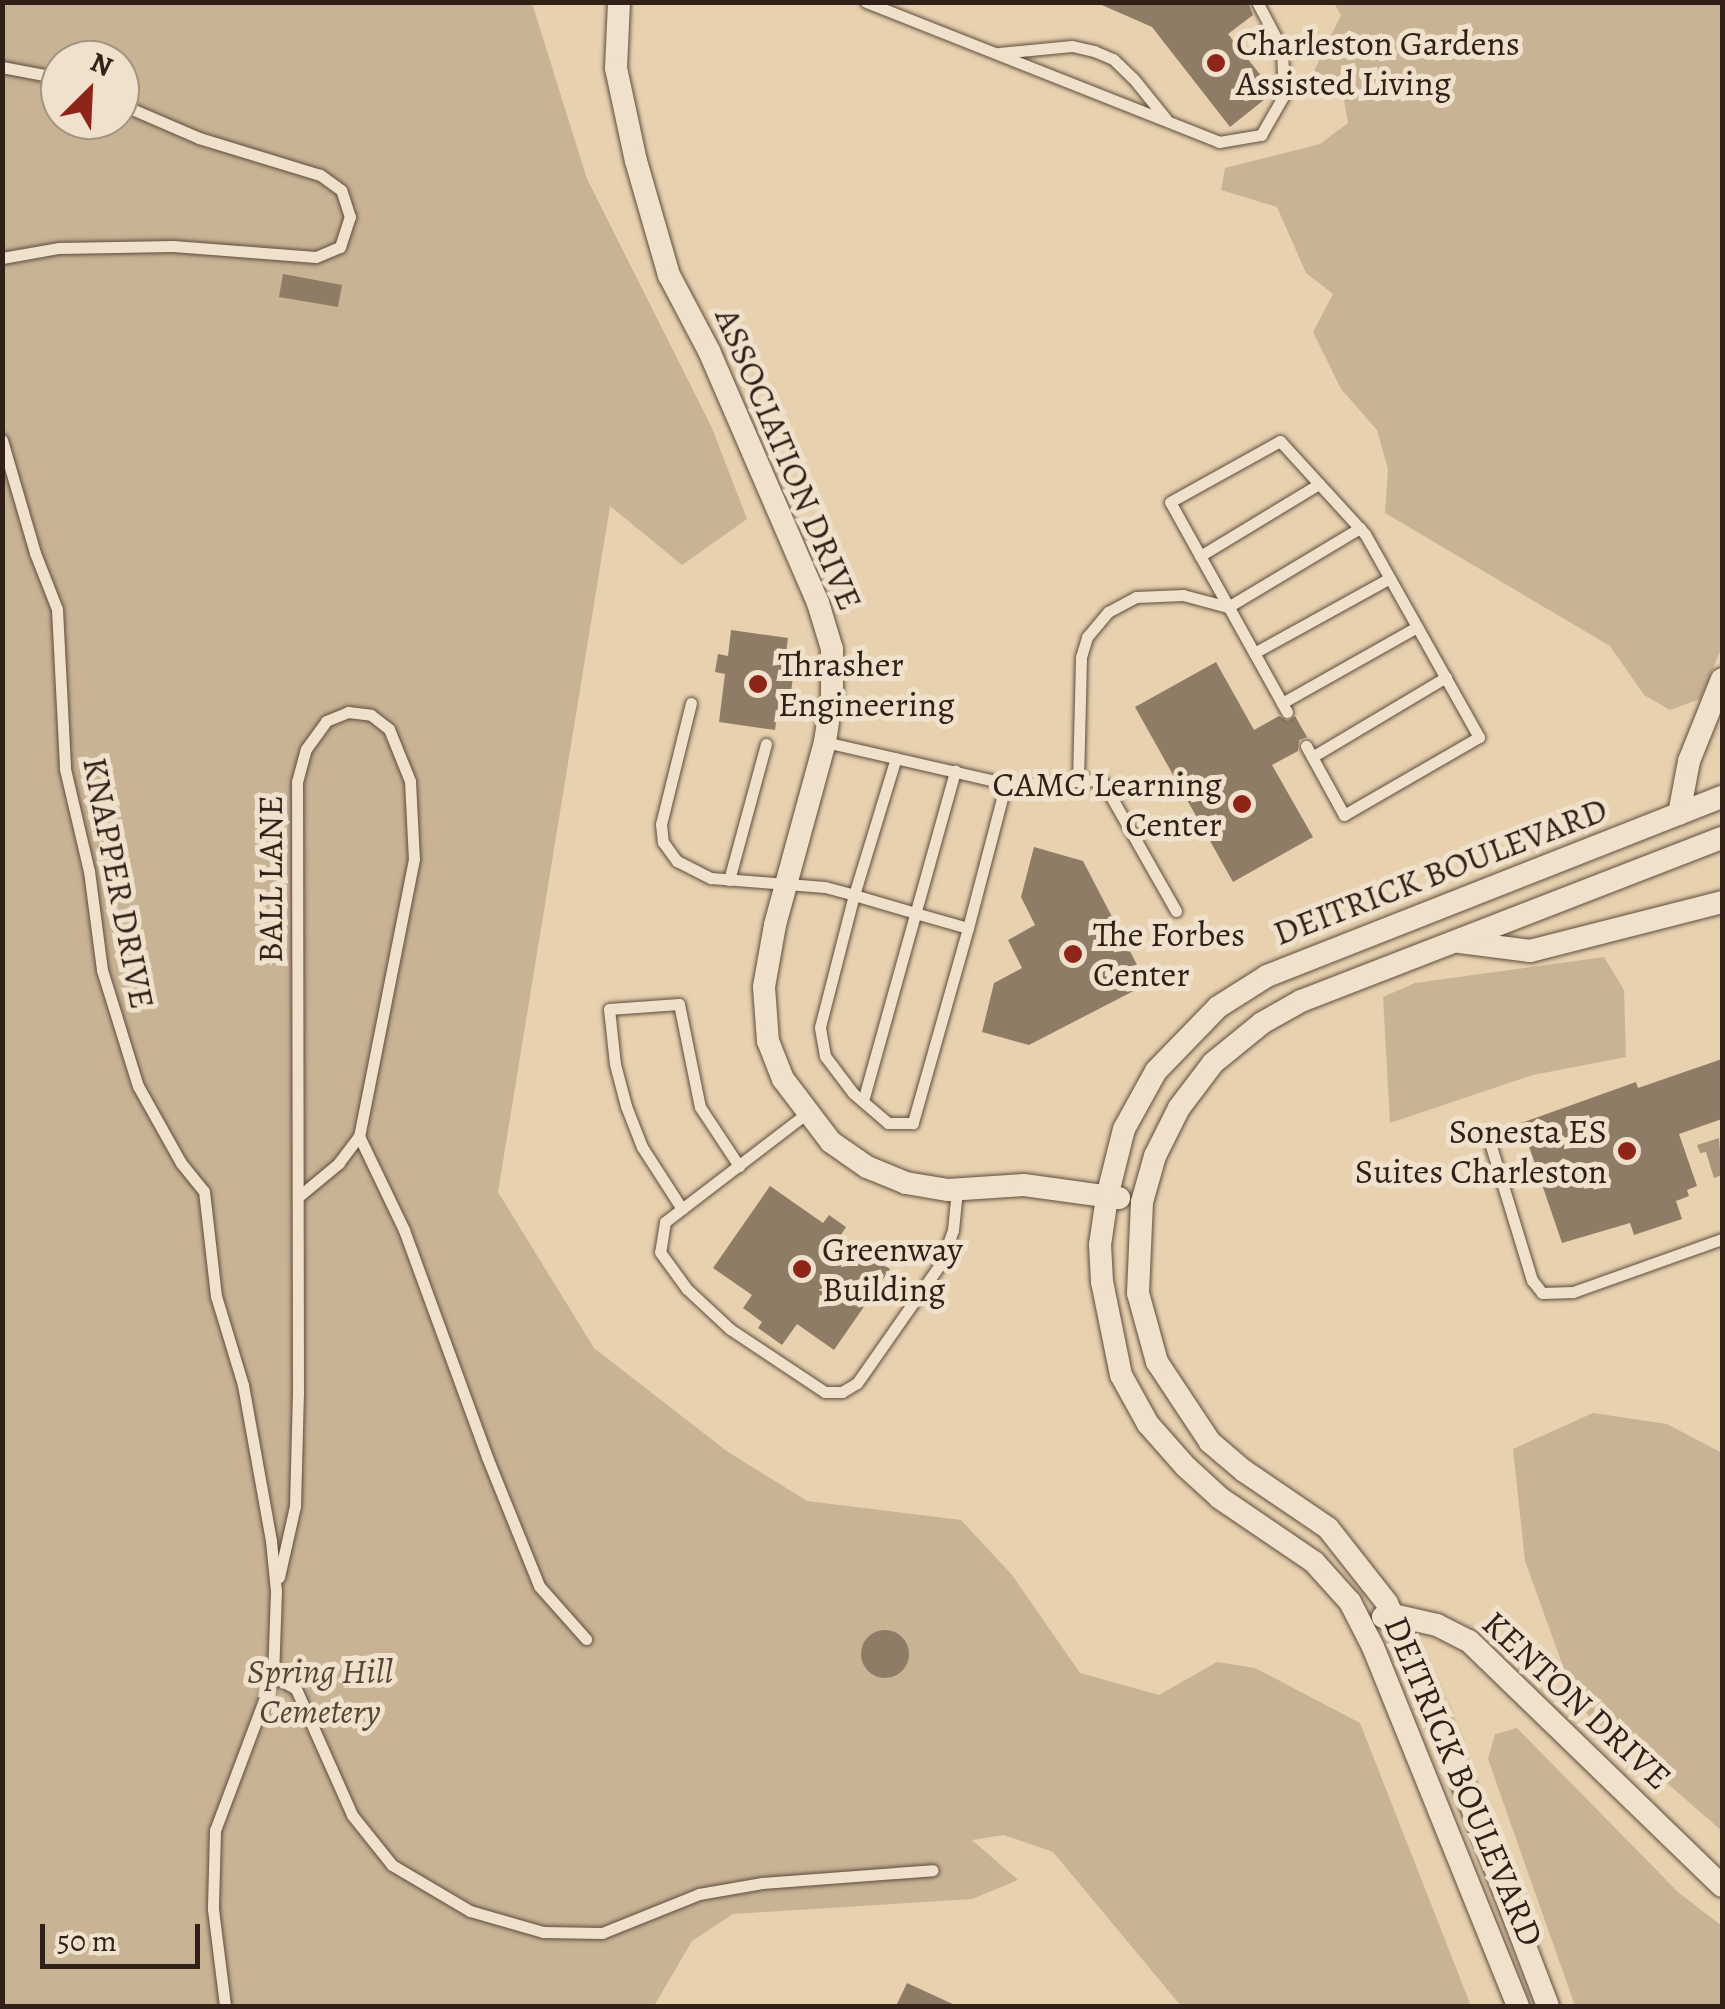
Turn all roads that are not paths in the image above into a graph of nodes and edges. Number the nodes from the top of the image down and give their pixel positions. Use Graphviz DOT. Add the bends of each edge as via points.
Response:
graph roads {
  1 [pos="618,2"];
  2 [pos="866,2"];
  3 [pos="904,2"];
  4 [pos="1257,2"];
  5 [pos="906,18"];
  6 [pos="995,54"];
  7 [pos="2,67"];
  8 [pos="40,74"];
  9 [pos="140,113"];
  10 [pos="1168,122"];
  11 [pos="2,258"];
  12 [pos="2,440"];
  13 [pos="1320,484"];
  14 [pos="1360,528"];
  15 [pos="1200,556"];
  16 [pos="1390,578"];
  17 [pos="1228,607"];
  18 [pos="1417,626"];
  19 [pos="1254,653"];
  20 [pos="1446,678"];
  21 [pos="1722,678"];
  22 [pos="691,703"];
  23 [pos="825,742"];
  24 [pos="766,744"];
  25 [pos="896,758"];
  26 [pos="955,772"];
  27 [pos="1078,781"];
  28 [pos="1006,783"];
  29 [pos="1722,798"];
  30 [pos="1679,814"];
  31 [pos="1722,838"];
  32 [pos="729,880"];
  33 [pos="785,886"];
  34 [pos="854,895"];
  35 [pos="1722,902"];
  36 [pos="1176,912"];
  37 [pos="915,913"];
  38 [pos="968,928"];
  39 [pos="1457,942"];
  40 [pos="863,1101"];
  41 [pos="807,1113"];
  42 [pos="1487,1134"];
  43 [pos="359,1136"];
  44 [pos="739,1166"];
  45 [pos="957,1190"];
  46 [pos="1108,1196"];
  47 [pos="298,1197"];
  48 [pos="1142,1202"];
  49 [pos="682,1209"];
  50 [pos="1722,1238"];
  51 [pos="276,1591"];
  52 [pos="1392,1615"];
  53 [pos="1360,1622"];
  54 [pos="586,1639"];
  55 [pos="273,1676"];
  56 [pos="934,1870"];
  57 [pos="1722,1886"];
  58 [pos="225,2006"];
  59 [pos="1518,2006"];
  60 [pos="1548,2006"];
  1 -- 23 [label="street, ASSOCIATION DRIVE" via="616,68 669,275 709,351 832,649"];
  2 -- 5 [label="lane"];
  3 -- 5 [label="lane"];
  4 -- 10 [label="lane" via="1285,67 1284,94 1268,125 1260,135 1220,142"];
  5 -- 6 [label="lane"];
  6 -- 10 [label="lane"];
  6 -- 10 [label="lane" via="1072,46 1094,51 1134,78"];
  7 -- 8 [label="lane"];
  9 -- 11 [label="lane" via="320,174 341,190 350,217 340,247 316,257 173,246 60,248"];
  12 -- 51 [label="lane, KNAPPER DRIVE" via="57,609 65,768 89,871 102,970 138,1086 204,1191 216,1296 242,1384"];
  13 -- 14 [label="lane"];
  13 -- 15 [label="lane"];
  13 -- 15 [label="lane" via="1280,441 1170,502"];
  14 -- 16 [label="lane"];
  14 -- 17 [label="lane"];
  15 -- 17 [label="lane"];
  16 -- 18 [label="lane"];
  16 -- 19 [label="lane"];
  17 -- 19 [label="lane"];
  17 -- 27 [label="lane" via="1157,594 1108,612 1081,656"];
  18 -- 19 [label="lane" via="1284,708"];
  18 -- 20 [label="lane"];
  20 -- 20 [label="lane" via="1479,737 1344,814 1309,751"];
  21 -- 30 [label="street" via="1690,761"];
  22 -- 32 [label="lane" via="661,824 663,842 694,872"];
  23 -- 25 [label="lane"];
  23 -- 33 [label="street, ASSOCIATION DRIVE"];
  24 -- 32 [label="lane"];
  25 -- 26 [label="lane"];
  25 -- 34 [label="lane"];
  26 -- 28 [label="lane"];
  26 -- 37 [label="lane"];
  27 -- 28 [label="lane"];
  27 -- 36 [label="lane" via="1100,780"];
  28 -- 38 [label="lane"];
  29 -- 30 [label="street, DEITRICK BOULEVARD"];
  30 -- 46 [label="street, DEITRICK BOULEVARD" via="1268,976 1218,1007 1156,1071 1124,1129"];
  31 -- 39 [label="street, DEITRICK BOULEVARD"];
  32 -- 33 [label="lane"];
  33 -- 34 [label="lane"];
  33 -- 41 [label="street, ASSOCIATION DRIVE" via="764,987 768,1041"];
  34 -- 37 [label="lane"];
  34 -- 40 [label="lane" via="820,1027 825,1056"];
  35 -- 39 [label="street" via="1530,951"];
  37 -- 38 [label="lane"];
  37 -- 40 [label="lane"];
  38 -- 40 [label="lane" via="913,1123 888,1123"];
  39 -- 48 [label="street, DEITRICK BOULEVARD" via="1262,1022 1213,1063 1179,1108"];
  41 -- 44 [label="lane"];
  41 -- 45 [label="street, ASSOCIATION DRIVE" via="867,1167 906,1183"];
  42 -- 50 [label="lane" via="1532,1280 1542,1293 1573,1292"];
  43 -- 47 [label="lane, BALL LANE"];
  43 -- 47 [label="lane, BALL LANE" via="414,859 410,781 389,729 371,715 348,712 326,721 306,749 297,782"];
  43 -- 54 [label="lane" via="404,1230 539,1586"];
  44 -- 49 [label="lane"];
  44 -- 49 [label="lane" via="700,1107 679,1004 608,1009 626,1106 642,1147"];
  45 -- 46 [label="street, ASSOCIATION DRIVE" via="1024,1185"];
  45 -- 49 [label="lane" via="941,1263 857,1383 842,1392 825,1392 730,1329 677,1278 660,1252 660,1239 666,1222"];
  46 -- 48 [label="street, ASSOCIATION DRIVE"];
  46 -- 53 [label="street, DEITRICK BOULEVARD" via="1100,1245 1109,1330 1120,1375 1148,1424 1220,1498 1314,1562"];
  47 -- 51 [label="lane, BALL LANE" via="294,1506"];
  48 -- 52 [label="street, DEITRICK BOULEVARD" via="1138,1293 1144,1327 1178,1398 1221,1452 1328,1528 1371,1578"];
  51 -- 55 [label="lane, KNAPPER DRIVE"];
  52 -- 53 [label="street, KENTON DRIVE"];
  52 -- 57 [label="street, KENTON DRIVE" via="1469,1641"];
  52 -- 60 [label="street, DEITRICK BOULEVARD"];
  53 -- 59 [label="street, DEITRICK BOULEVARD"];
  55 -- 56 [label="lane" via="296,1689 352,1815 392,1865 470,1911 542,1932 602,1933 699,1894"];
  55 -- 58 [label="lane, KNAPPER DRIVE" via="215,1830 213,1909"];
}
